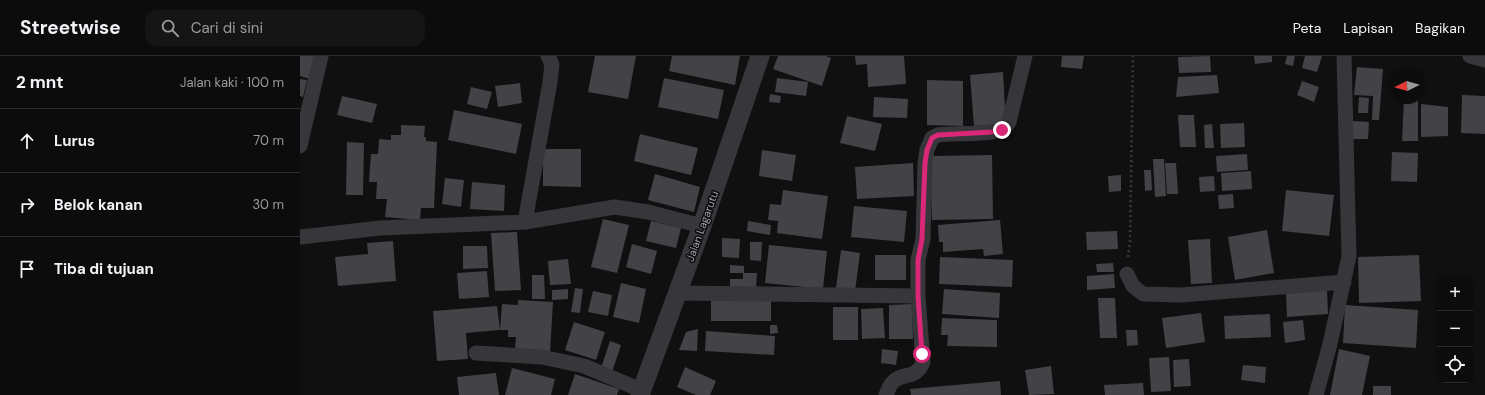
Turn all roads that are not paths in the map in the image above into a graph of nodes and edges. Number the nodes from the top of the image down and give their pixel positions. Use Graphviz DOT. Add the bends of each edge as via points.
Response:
graph roads {
  1 [pos="321,56"];
  2 [pos="548,56"];
  3 [pos="760,56"];
  4 [pos="1025,56"];
  5 [pos="1344,56"];
  6 [pos="1470,56"];
  7 [pos="1485,60"];
  8 [pos="300,146"];
  9 [pos="525,222"];
  10 [pos="702,226"];
  11 [pos="300,238"];
  12 [pos="1127,274"];
  13 [pos="1344,282"];
  14 [pos="677,293"];
  15 [pos="918,296"];
  16 [pos="476,353"];
  17 [pos="641,393"];
  18 [pos="886,395"];
  19 [pos="1316,395"];
  1 -- 8 [label="street"];
  2 -- 9 [label="street" via="552,64 550,82"];
  3 -- 10 [label="street, Jalan Lagarutu"];
  4 -- 15 [label="street" via="1007,127 992,132 938,135 932,138 925,163"];
  5 -- 13 [label="street" via="1349,256"];
  6 -- 7 [label="street"];
  9 -- 10 [label="street" via="615,207 648,212"];
  9 -- 11 [label="street" via="380,228"];
  10 -- 14 [label="street, Jalan Lagarutu"];
  12 -- 13 [label="street" via="1129,282 1143,294 1181,294"];
  13 -- 19 [label="street"];
  14 -- 15 [label="street"];
  14 -- 17 [label="street, Jalan Lagarutu"];
  15 -- 18 [label="street" via="923,362 916,373 897,379 891,384"];
  16 -- 17 [label="street" via="542,357 584,366"];
}
